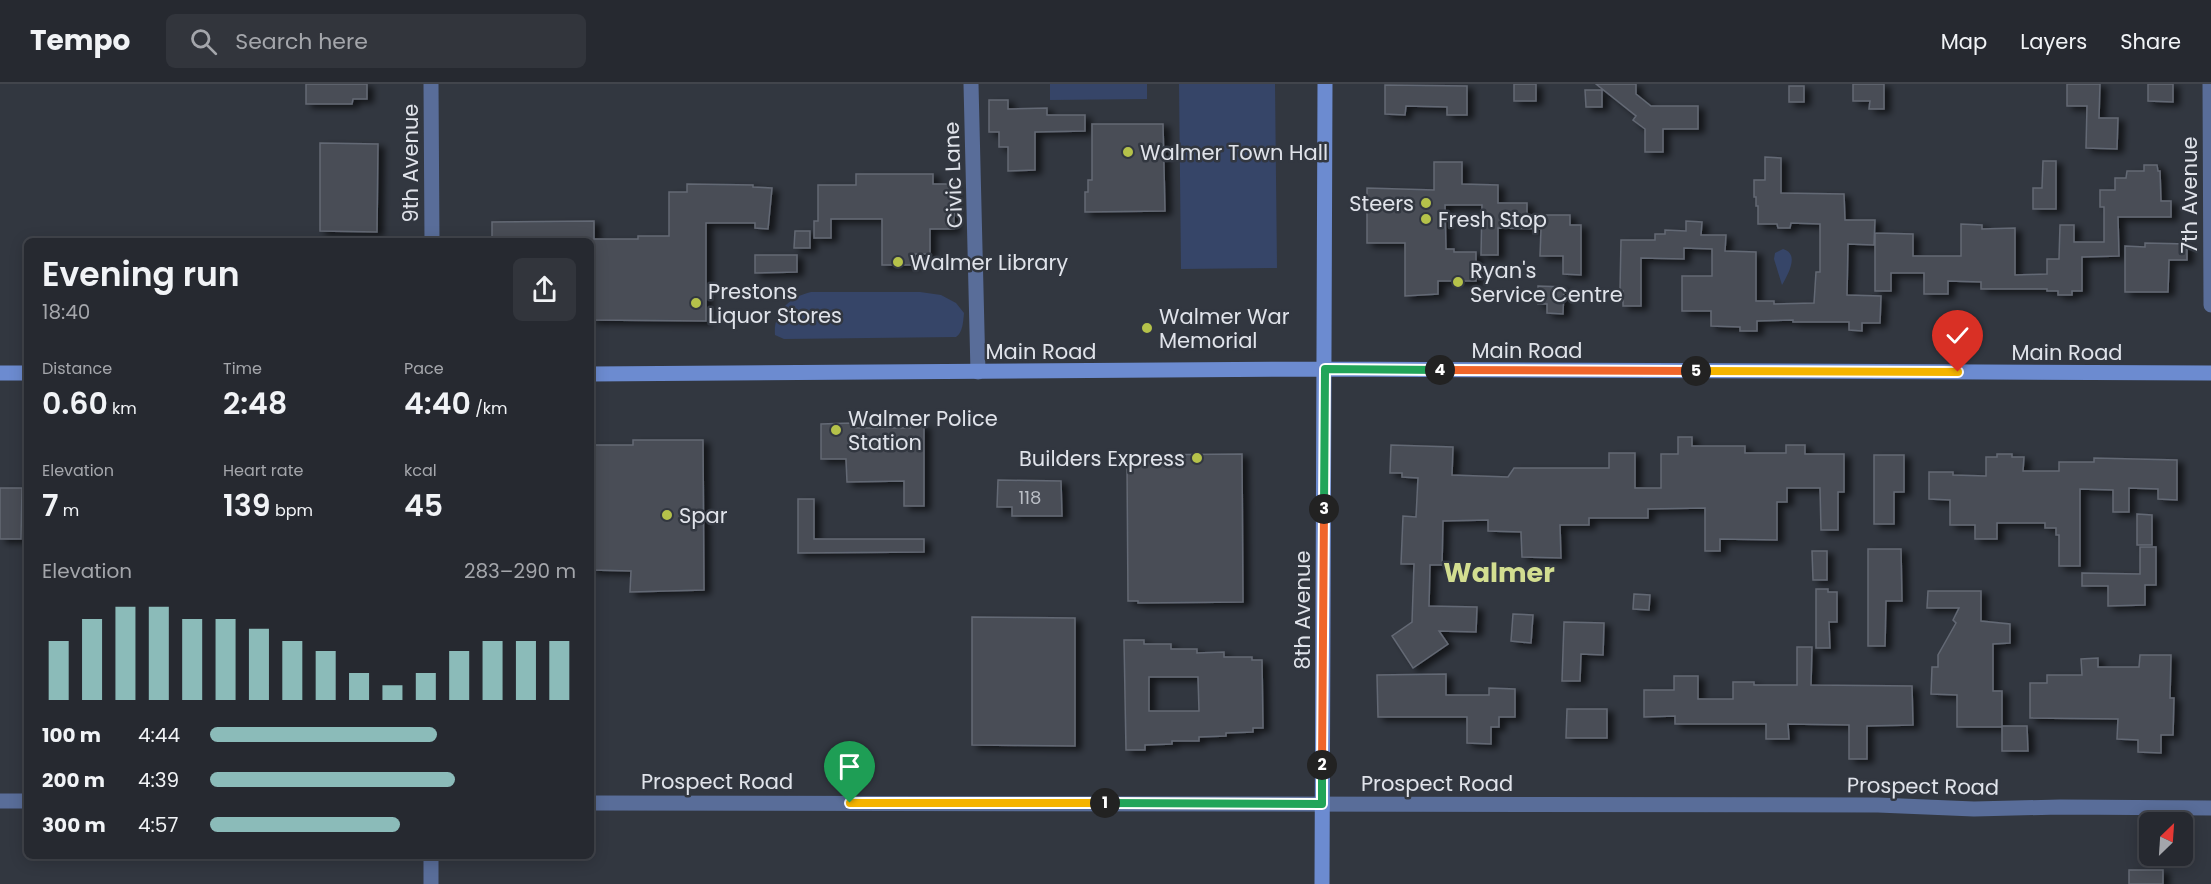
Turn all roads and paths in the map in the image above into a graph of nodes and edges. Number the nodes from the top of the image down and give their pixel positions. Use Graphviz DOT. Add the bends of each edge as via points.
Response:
graph roads {
  1 [pos="431,84"];
  2 [pos="971,84"];
  3 [pos="1324,84"];
  4 [pos="2210,84"];
  5 [pos="432,238"];
  6 [pos="2211,305"];
  7 [pos="1325,369"];
  8 [pos="978,372"];
  9 [pos="0,373"];
  10 [pos="24,373"];
  11 [pos="594,374"];
  12 [pos="2211,374"];
  13 [pos="0,801"];
  14 [pos="24,801"];
  15 [pos="594,803"];
  16 [pos="1322,804"];
  17 [pos="2211,808"];
  18 [pos="431,859"];
  19 [pos="431,884"];
  20 [pos="1322,884"];
  1 -- 5 [label="street, 9th Avenue"];
  2 -- 8 [label="street, Civic Lane"];
  3 -- 7 [label="street, 8th Avenue"];
  4 -- 6 [label="street, 7th Avenue"];
  7 -- 8 [label="street, Main Road"];
  7 -- 12 [label="street, Main Road"];
  7 -- 16 [label="street, 8th Avenue"];
  8 -- 11 [label="street, Main Road"];
  9 -- 10 [label="street"];
  13 -- 14 [label="street"];
  15 -- 16 [label="street, Prospect Road"];
  16 -- 17 [label="street, Prospect Road"];
  16 -- 20 [label="street, 8th Avenue"];
  18 -- 19 [label="street"];
}
